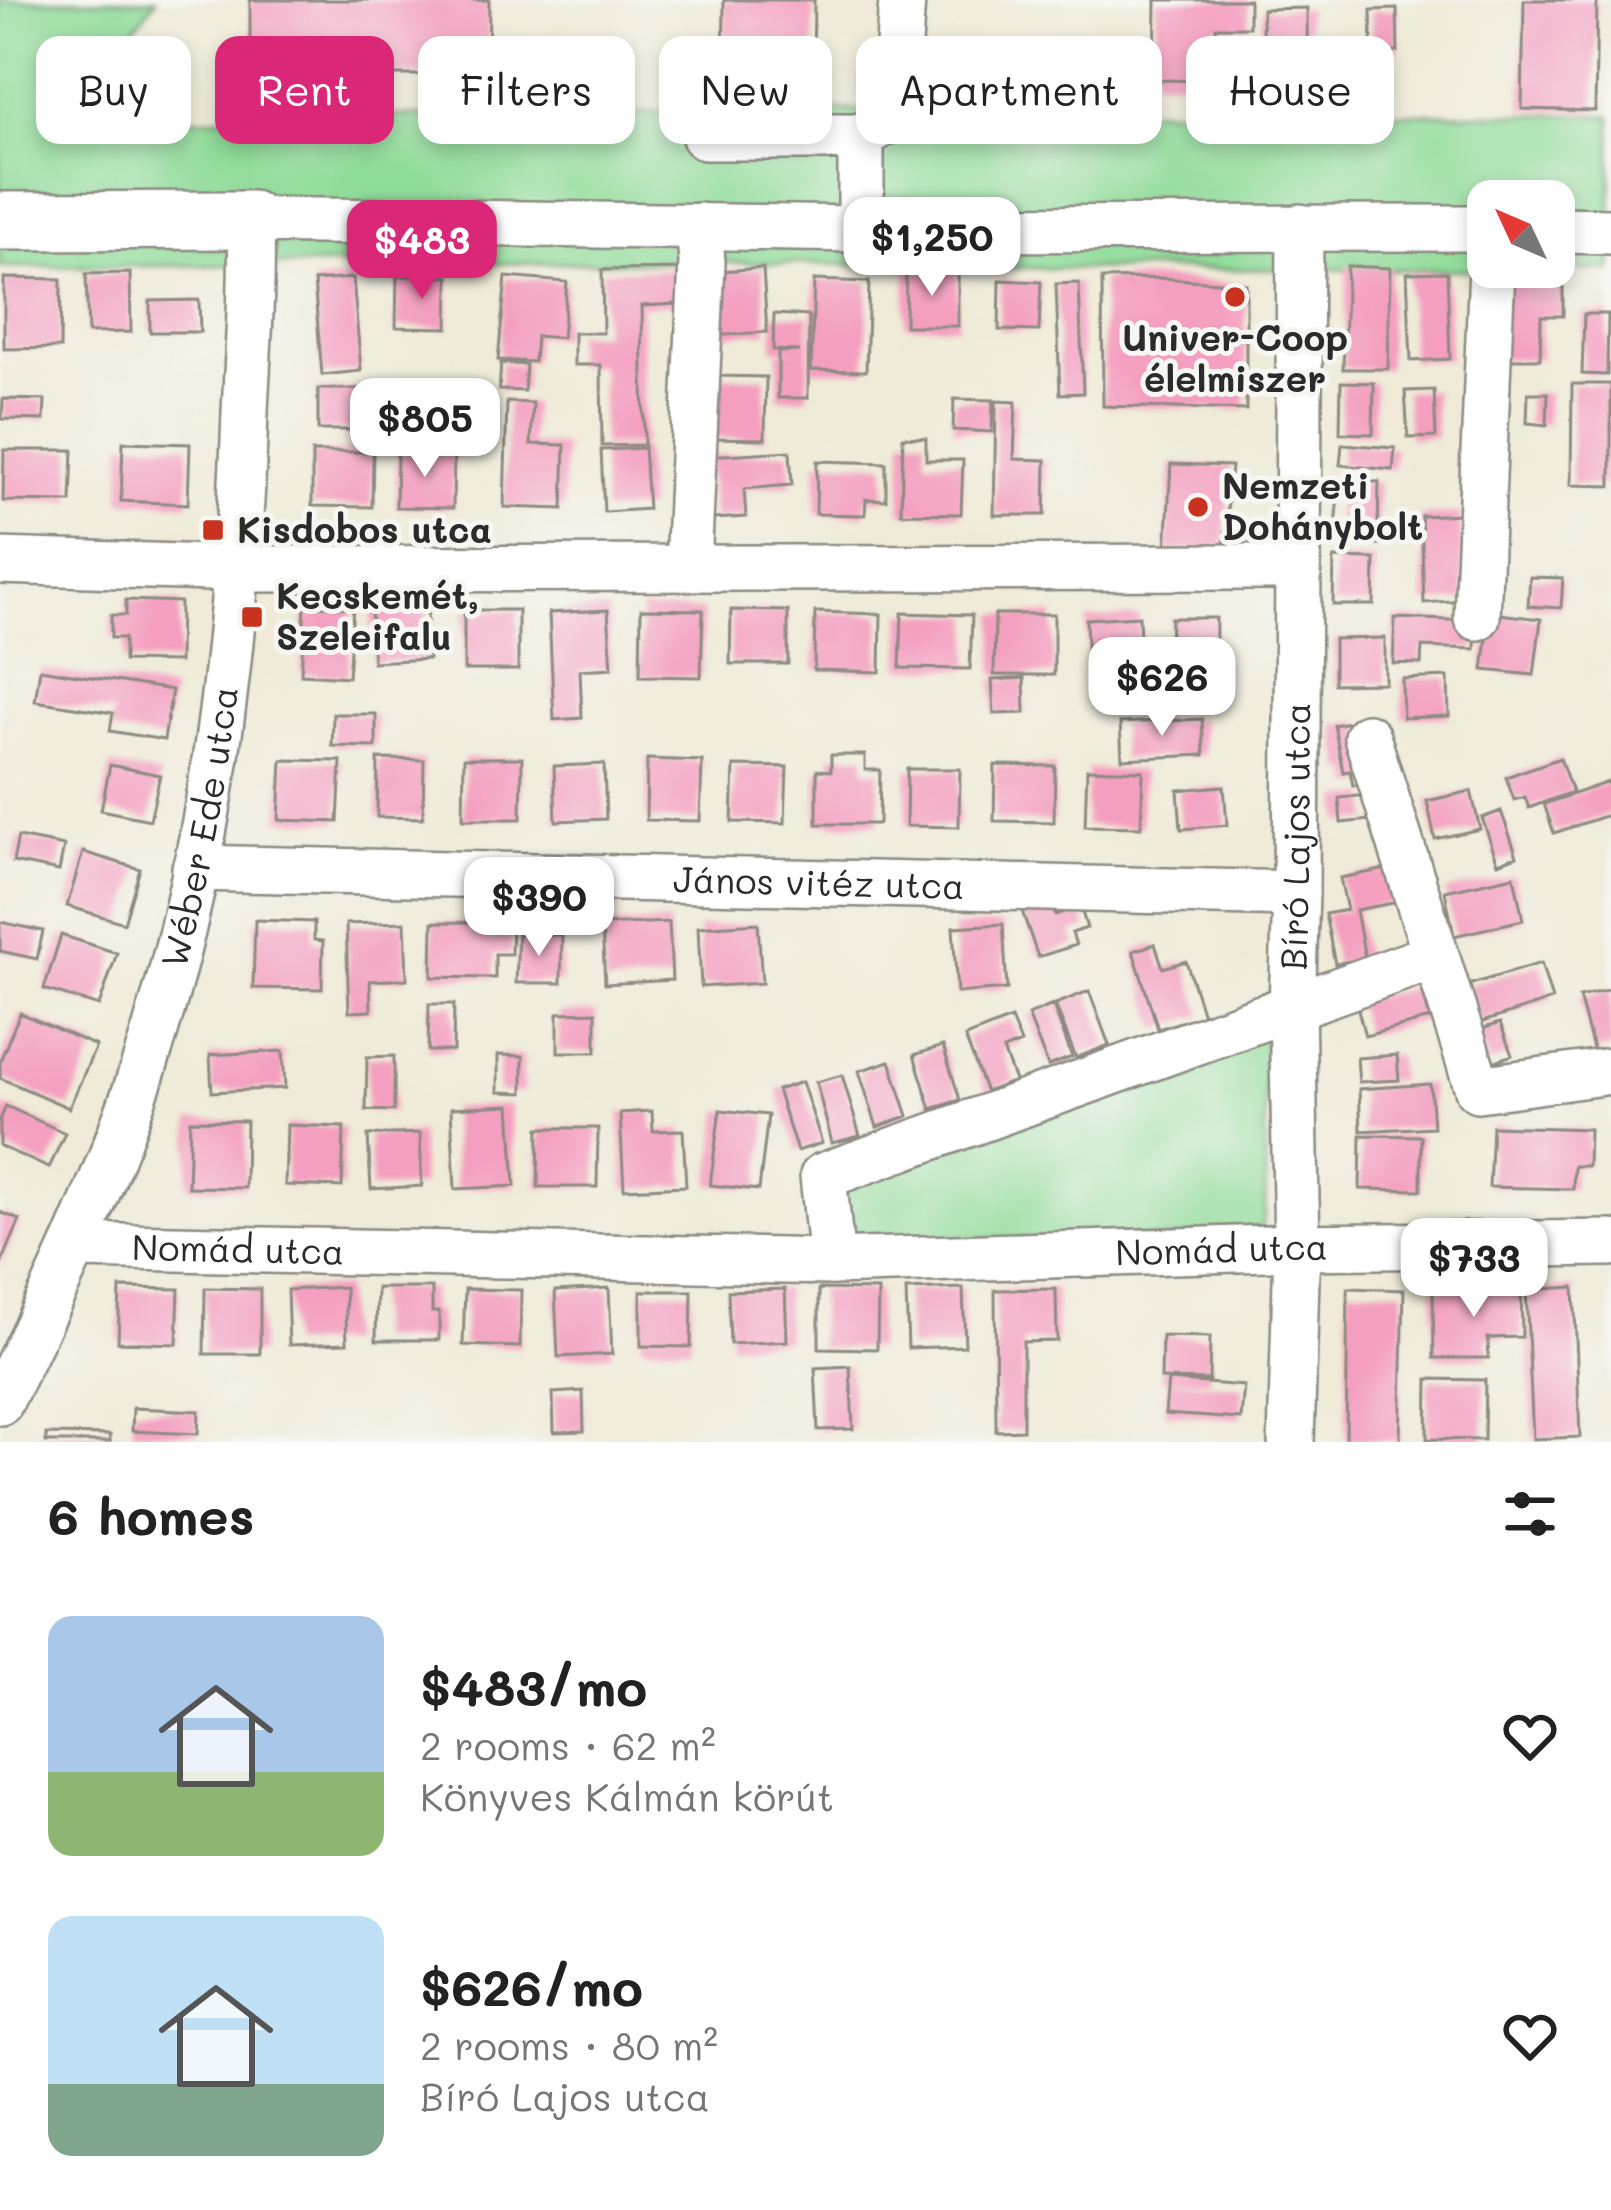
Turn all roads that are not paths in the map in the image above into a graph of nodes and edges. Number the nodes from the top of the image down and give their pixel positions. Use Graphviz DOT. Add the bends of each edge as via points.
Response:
graph roads {
  1 [pos="902,0"];
  2 [pos="900,36"];
  3 [pos="861,144"];
  4 [pos="251,220"];
  5 [pos="0,221"];
  6 [pos="699,226"];
  7 [pos="1300,227"];
  8 [pos="1467,228"];
  9 [pos="861,229"];
  10 [pos="1575,230"];
  11 [pos="1611,231"];
  12 [pos="1491,288"];
  13 [pos="0,562"];
  14 [pos="688,566"];
  15 [pos="240,568"];
  16 [pos="1297,568"];
  17 [pos="1477,617"];
  18 [pos="1366,737"];
  19 [pos="195,868"];
  20 [pos="1296,894"];
  21 [pos="1434,956"];
  22 [pos="1292,1006"];
  23 [pos="1606,1072"];
  24 [pos="1611,1243"];
  25 [pos="76,1246"];
  26 [pos="1297,1247"];
  27 [pos="832,1262"];
  28 [pos="0,1402"];
  29 [pos="1291,1442"];
  1 -- 2 [label="street"];
  3 -- 9 [label="street"];
  4 -- 5 [label="main road"];
  4 -- 6 [label="street"];
  4 -- 15 [label="street, Wéber Ede utca"];
  6 -- 9 [label="street"];
  6 -- 14 [label="street"];
  7 -- 8 [label="street"];
  7 -- 9 [label="street"];
  7 -- 16 [label="street, Bíró Lajos utca"];
  10 -- 11 [label="street"];
  12 -- 17 [label="street"];
  13 -- 15 [label="street"];
  14 -- 15 [label="street"];
  14 -- 16 [label="street"];
  15 -- 19 [label="street, Wéber Ede utca" via="213,791"];
  16 -- 20 [label="street, Bíró Lajos utca"];
  18 -- 21 [label="street"];
  19 -- 20 [label="street, János vitéz utca"];
  19 -- 25 [label="street, Wéber Ede utca" via="130,1109"];
  20 -- 22 [label="street, Bíró Lajos utca"];
  21 -- 22 [label="street"];
  21 -- 23 [label="street" via="1478,1089"];
  22 -- 26 [label="street, Bíró Lajos utca"];
  22 -- 27 [label="street" via="823,1176"];
  24 -- 26 [label="street, Nomád utca"];
  25 -- 27 [label="street, Nomád utca"];
  25 -- 28 [label="street, Wéber Ede utca"];
  26 -- 27 [label="street, Nomád utca"];
  26 -- 29 [label="street, Bíró Lajos utca"];
}
